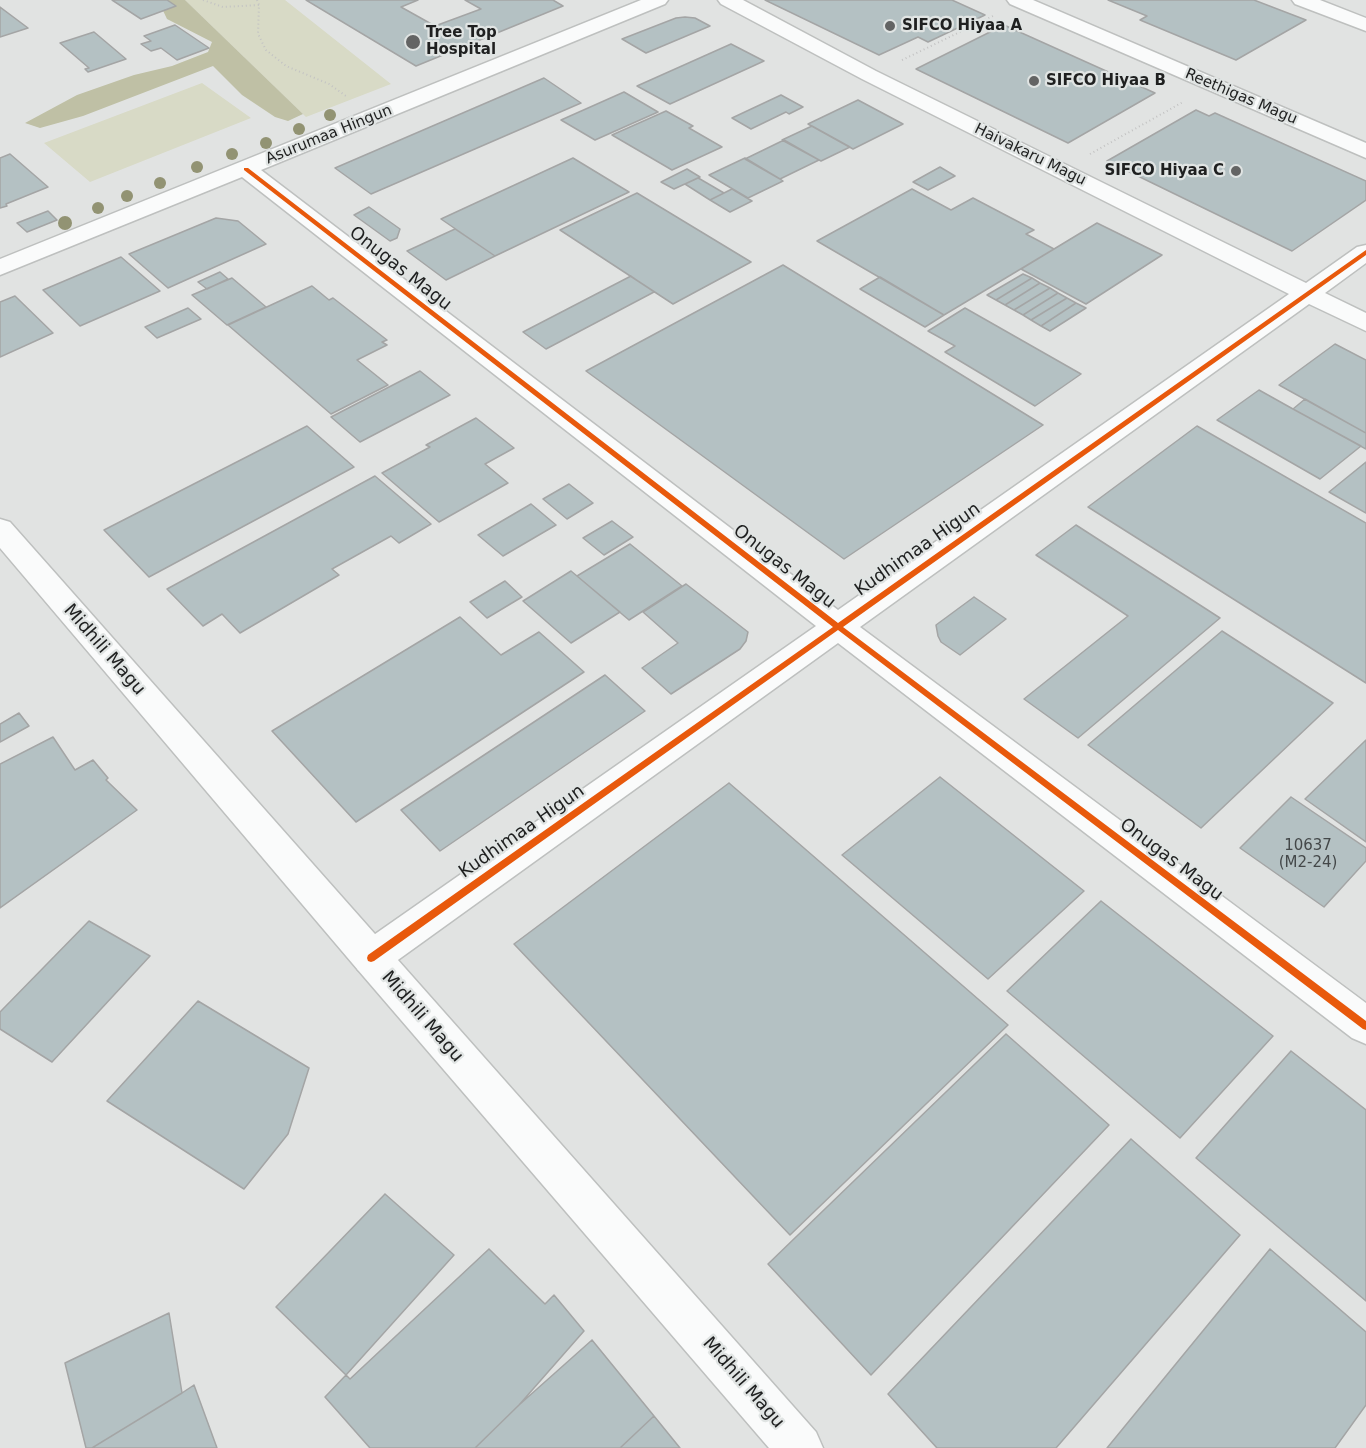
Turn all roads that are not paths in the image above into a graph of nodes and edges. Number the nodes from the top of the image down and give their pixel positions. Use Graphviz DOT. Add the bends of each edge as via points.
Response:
graph roads {
  1 [pos="658,0"];
  2 [pos="728,0"];
  3 [pos="1020,1"];
  4 [pos="1308,1"];
  5 [pos="1366,25"];
  6 [pos="1366,151"];
  7 [pos="246,169"];
  8 [pos="1366,252"];
  9 [pos="0,268"];
  10 [pos="1307,293"];
  11 [pos="1366,323"];
  12 [pos="0,529"];
  13 [pos="837,626"];
  14 [pos="371,958"];
  15 [pos="1366,1026"];
  16 [pos="800,1448"];
  1 -- 7 [label="street, Asurumaa Hingun"];
  2 -- 10 [label="street, Haivakaru Magu" via="869,75"];
  3 -- 6 [label="street, Reethigas Magu"];
  4 -- 5 [label="street"];
  7 -- 9 [label="street, Asurumaa Hingun"];
  7 -- 13 [label="street, Onugas Magu"];
  8 -- 10 [label="street, Kudhimaa Higun"];
  10 -- 11 [label="street, Haivakaru Magu"];
  10 -- 13 [label="street, Kudhimaa Higun"];
  12 -- 14 [label="street, Midhili Magu"];
  13 -- 14 [label="street, Kudhimaa Higun"];
  13 -- 15 [label="street, Onugas Magu"];
  14 -- 16 [label="street, Midhili Magu"];
}
